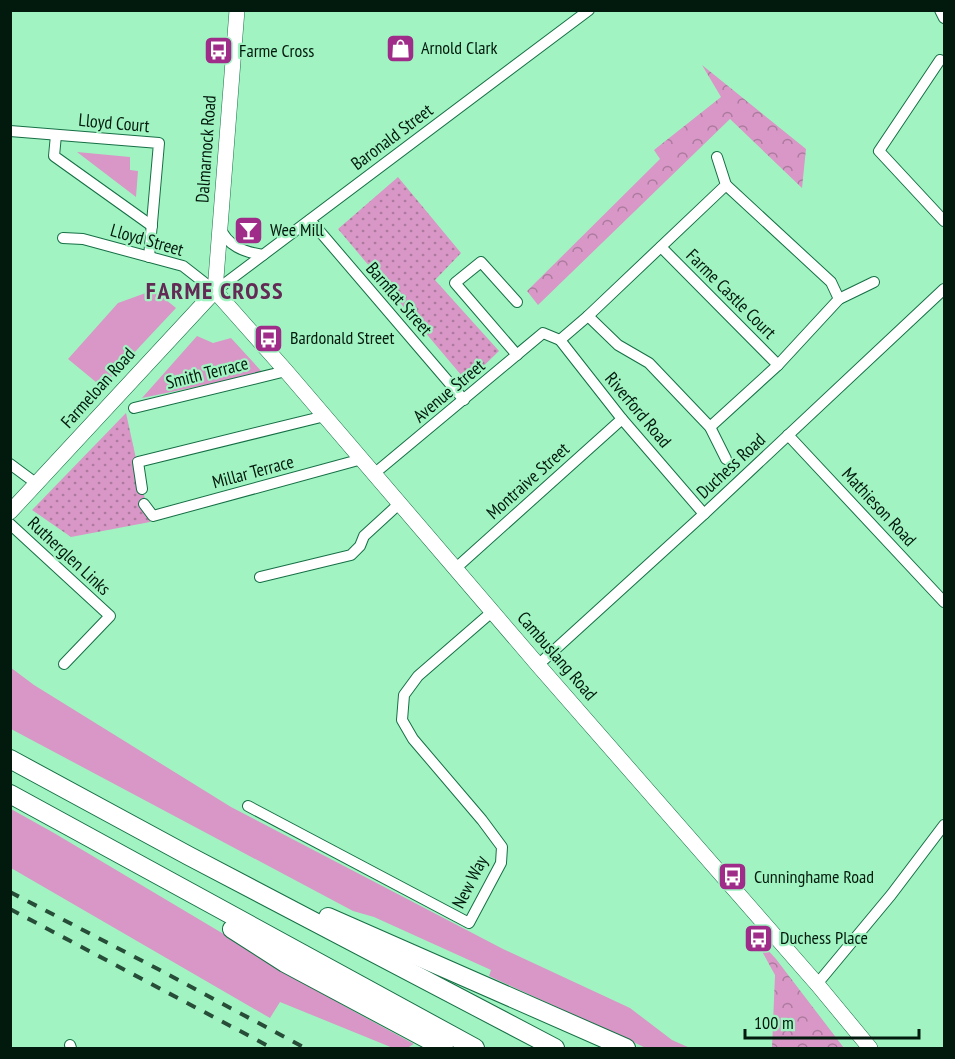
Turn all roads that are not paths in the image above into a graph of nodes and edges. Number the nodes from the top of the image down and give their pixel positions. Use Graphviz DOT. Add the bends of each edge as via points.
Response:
graph roads {
  1 [pos="237,10"];
  2 [pos="589,10"];
  3 [pos="940,10"];
  4 [pos="945,18"];
  5 [pos="940,60"];
  6 [pos="10,131"];
  7 [pos="56,135"];
  8 [pos="717,157"];
  9 [pos="726,185"];
  10 [pos="310,220"];
  11 [pos="945,220"];
  12 [pos="152,226"];
  13 [pos="219,227"];
  14 [pos="63,238"];
  15 [pos="661,247"];
  16 [pos="263,255"];
  17 [pos="149,257"];
  18 [pos="874,282"];
  19 [pos="945,289"];
  20 [pos="215,291"];
  21 [pos="839,299"];
  22 [pos="518,302"];
  23 [pos="588,316"];
  24 [pos="543,333"];
  25 [pos="560,340"];
  26 [pos="517,355"];
  27 [pos="778,365"];
  28 [pos="286,371"];
  29 [pos="464,400"];
  30 [pos="134,408"];
  31 [pos="326,416"];
  32 [pos="622,419"];
  33 [pos="710,427"];
  34 [pos="788,435"];
  35 [pos="362,459"];
  36 [pos="726,459"];
  37 [pos="10,464"];
  38 [pos="375,473"];
  39 [pos="37,484"];
  40 [pos="142,489"];
  41 [pos="400,503"];
  42 [pos="144,504"];
  43 [pos="10,512"];
  44 [pos="704,514"];
  45 [pos="10,524"];
  46 [pos="456,568"];
  47 [pos="260,577"];
  48 [pos="945,602"];
  49 [pos="493,611"];
  50 [pos="64,664"];
  51 [pos="538,665"];
  52 [pos="10,759"];
  53 [pos="10,794"];
  54 [pos="248,806"];
  55 [pos="945,825"];
  56 [pos="105,846"];
  57 [pos="189,856"];
  58 [pos="816,984"];
  59 [pos="444,1048"];
  60 [pos="475,1048"];
  61 [pos="555,1048"];
  62 [pos="626,1048"];
  63 [pos="870,1048"];
  1 -- 13 [label="main road, Dalmarnock Road"];
  2 -- 10 [label="street, Baronald Street"];
  3 -- 4 [label="street"];
  5 -- 11 [label="street" via="879,151"];
  6 -- 7 [label="street, Lloyd Court"];
  7 -- 12 [label="street, Lloyd Court" via="54,156"];
  7 -- 12 [label="street, Lloyd Court" via="159,143"];
  8 -- 9 [label="street"];
  9 -- 15 [label="street, Farme Castle Court"];
  9 -- 21 [label="street" via="831,282"];
  10 -- 16 [label="street, Baronald Street"];
  10 -- 29 [label="street, Barnflat Street"];
  12 -- 17 [label="street, Lloyd Court"];
  13 -- 16 [label="street" via="231,244"];
  13 -- 20 [label="main road, Dalmarnock Road"];
  14 -- 17 [label="street, Lloyd Street" via="83,239"];
  15 -- 23 [label="street, Farme Castle Court"];
  15 -- 27 [label="street, Farme Castle Court"];
  16 -- 20 [label="street, Baronald Street"];
  17 -- 20 [label="street, Lloyd Street" via="183,266"];
  18 -- 21 [label="street, Farme Castle Court"];
  19 -- 34 [label="street, Duchess Road"];
  20 -- 28 [label="main road, Cambuslang Road"];
  20 -- 39 [label="main road, Farmeloan Road"];
  21 -- 27 [label="street, Farme Castle Court"];
  22 -- 26 [label="street" via="481,262 455,283"];
  23 -- 25 [label="street, Farme Castle Court"];
  23 -- 33 [label="street" via="618,345 649,363"];
  24 -- 25 [label="street, Riverford Road"];
  24 -- 26 [label="street, Avenue Street"];
  25 -- 32 [label="street, Riverford Road"];
  26 -- 29 [label="street, Avenue Street"];
  27 -- 33 [label="street, Farme Castle Court"];
  28 -- 30 [label="street, Smith Terrace"];
  28 -- 31 [label="main road, Cambuslang Road"];
  29 -- 38 [label="street, Avenue Street"];
  31 -- 35 [label="main road, Cambuslang Road"];
  31 -- 40 [label="street" via="138,462"];
  32 -- 44 [label="street, Riverford Road"];
  32 -- 46 [label="street, Montraive Street"];
  33 -- 36 [label="street"];
  34 -- 44 [label="street, Duchess Road"];
  34 -- 48 [label="street, Mathieson Road"];
  35 -- 38 [label="main road, Cambuslang Road"];
  35 -- 42 [label="street, Millar Terrace" via="153,516"];
  37 -- 39 [label="street"];
  38 -- 41 [label="main road, Cambuslang Road"];
  39 -- 43 [label="main road, Farmeloan Road"];
  41 -- 46 [label="main road, Cambuslang Road"];
  41 -- 47 [label="street" via="364,536 351,555"];
  44 -- 51 [label="street, Duchess Road"];
  45 -- 50 [label="street, Rutherglen Links" via="110,616"];
  46 -- 49 [label="main road, Cambuslang Road"];
  49 -- 51 [label="main road, Cambuslang Road"];
  49 -- 54 [label="street, New Way" via="418,676 404,695 402,720 413,739 502,846 501,863 469,923"];
  51 -- 58 [label="main road, Cambuslang Road"];
  52 -- 57 [label="highway"];
  53 -- 56 [label="highway"];
  55 -- 58 [label="street"];
  56 -- 59 [label="highway" via="285,963"];
  56 -- 60 [label="highway"];
  57 -- 61 [label="highway"];
  57 -- 62 [label="highway"];
  58 -- 63 [label="main road, Cambuslang Road"];
}
